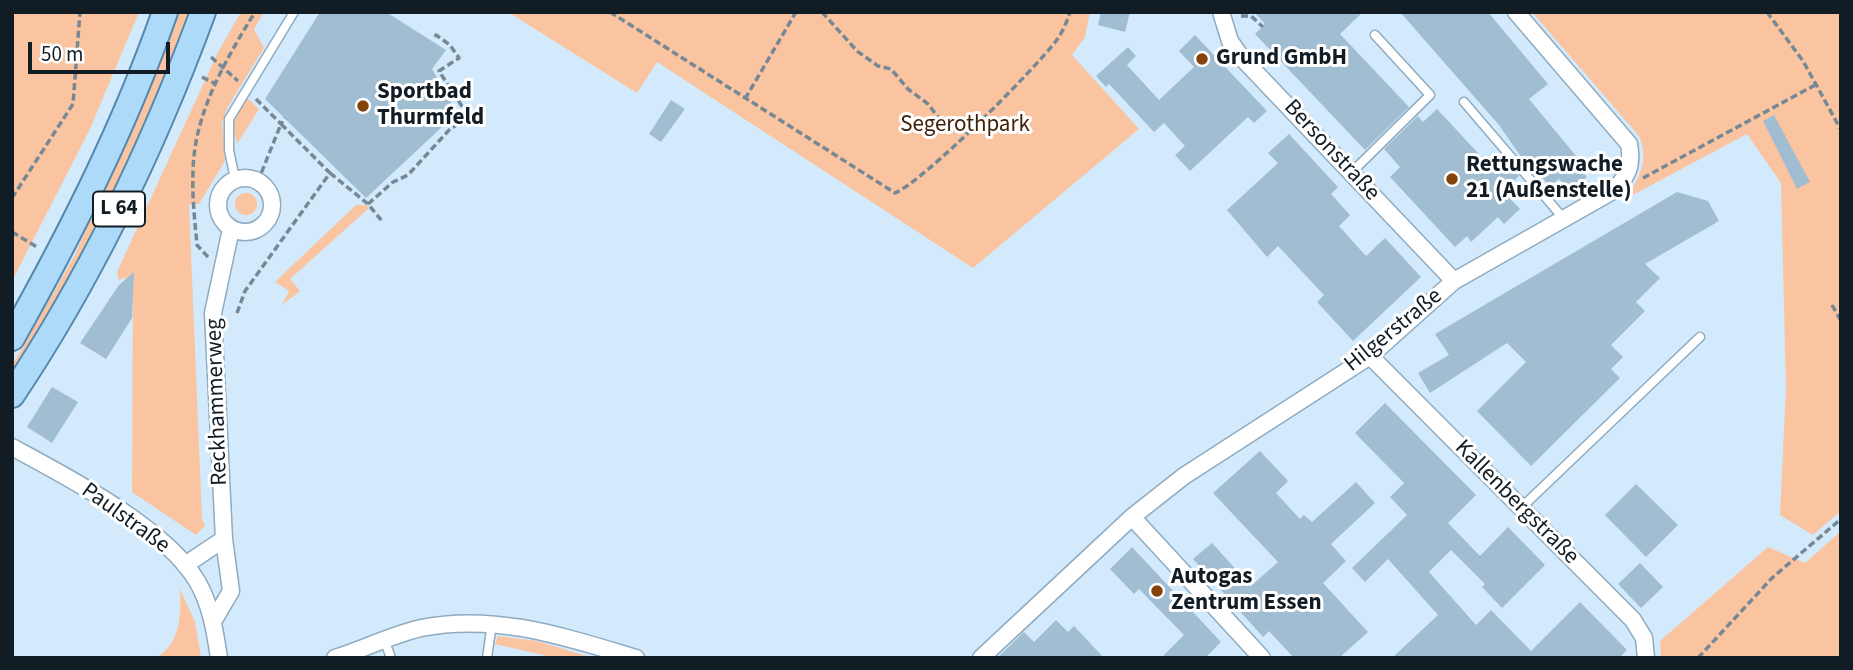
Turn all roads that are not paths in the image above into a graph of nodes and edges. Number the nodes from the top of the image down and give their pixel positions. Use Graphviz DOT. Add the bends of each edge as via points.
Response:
graph roads {
  1 [pos="165,12"];
  2 [pos="203,12"];
  3 [pos="294,12"];
  4 [pos="1516,12"];
  5 [pos="1222,15"];
  6 [pos="1375,34"];
  7 [pos="1464,102"];
  8 [pos="1352,172"];
  9 [pos="235,179"];
  10 [pos="1564,219"];
  11 [pos="231,229"];
  12 [pos="1454,281"];
  13 [pos="1700,337"];
  14 [pos="12,338"];
  15 [pos="1370,356"];
  16 [pos="12,395"];
  17 [pos="12,447"];
  18 [pos="1521,508"];
  19 [pos="1132,517"];
  20 [pos="224,538"];
  21 [pos="185,565"];
  22 [pos="214,620"];
  23 [pos="492,623"];
  24 [pos="384,639"];
  25 [pos="219,658"];
  26 [pos="335,658"];
  27 [pos="391,658"];
  28 [pos="487,658"];
  29 [pos="636,658"];
  30 [pos="981,658"];
  31 [pos="1262,658"];
  32 [pos="1646,658"];
  1 -- 14 [label="main road, L 64" via="99,174"];
  2 -- 16 [label="main road, L 64" via="122,204"];
  3 -- 9 [label="lane" via="229,118"];
  4 -- 10 [label="street, Hilgerstraße" via="1629,144 1632,157 1625,179"];
  5 -- 8 [label="street, Bersonstraße" via="1241,57"];
  6 -- 8 [label="lane" via="1430,95"];
  7 -- 10 [label="lane"];
  8 -- 12 [label="street, Bersonstraße"];
  9 -- 11 [label="street" via="222,190 217,207"];
  9 -- 11 [label="street" via="258,181 272,201 269,218 256,230"];
  10 -- 12 [label="street, Hilgerstraße"];
  11 -- 20 [label="street, Reckhammerweg" via="214,313"];
  12 -- 15 [label="street, Hilgerstraße"];
  13 -- 18 [label="lane"];
  15 -- 18 [label="street, Kallenbergstraße"];
  15 -- 19 [label="street, Hilgerstraße" via="1184,476"];
  17 -- 21 [label="street, Paulstraße" via="145,528"];
  18 -- 32 [label="street, Kallenbergstraße" via="1633,620 1644,638"];
  19 -- 30 [label="street, Hilgerstraße"];
  19 -- 31 [label="street"];
  20 -- 21 [label="street"];
  20 -- 22 [label="street, Reckhammerweg" via="231,591"];
  21 -- 22 [label="street, Paulstraße" via="197,580"];
  22 -- 25 [label="street, Paulstraße"];
  23 -- 24 [label="street" via="421,628"];
  23 -- 28 [label="lane"];
  23 -- 29 [label="street" via="540,630"];
  24 -- 26 [label="street"];
  24 -- 27 [label="lane"];
}
